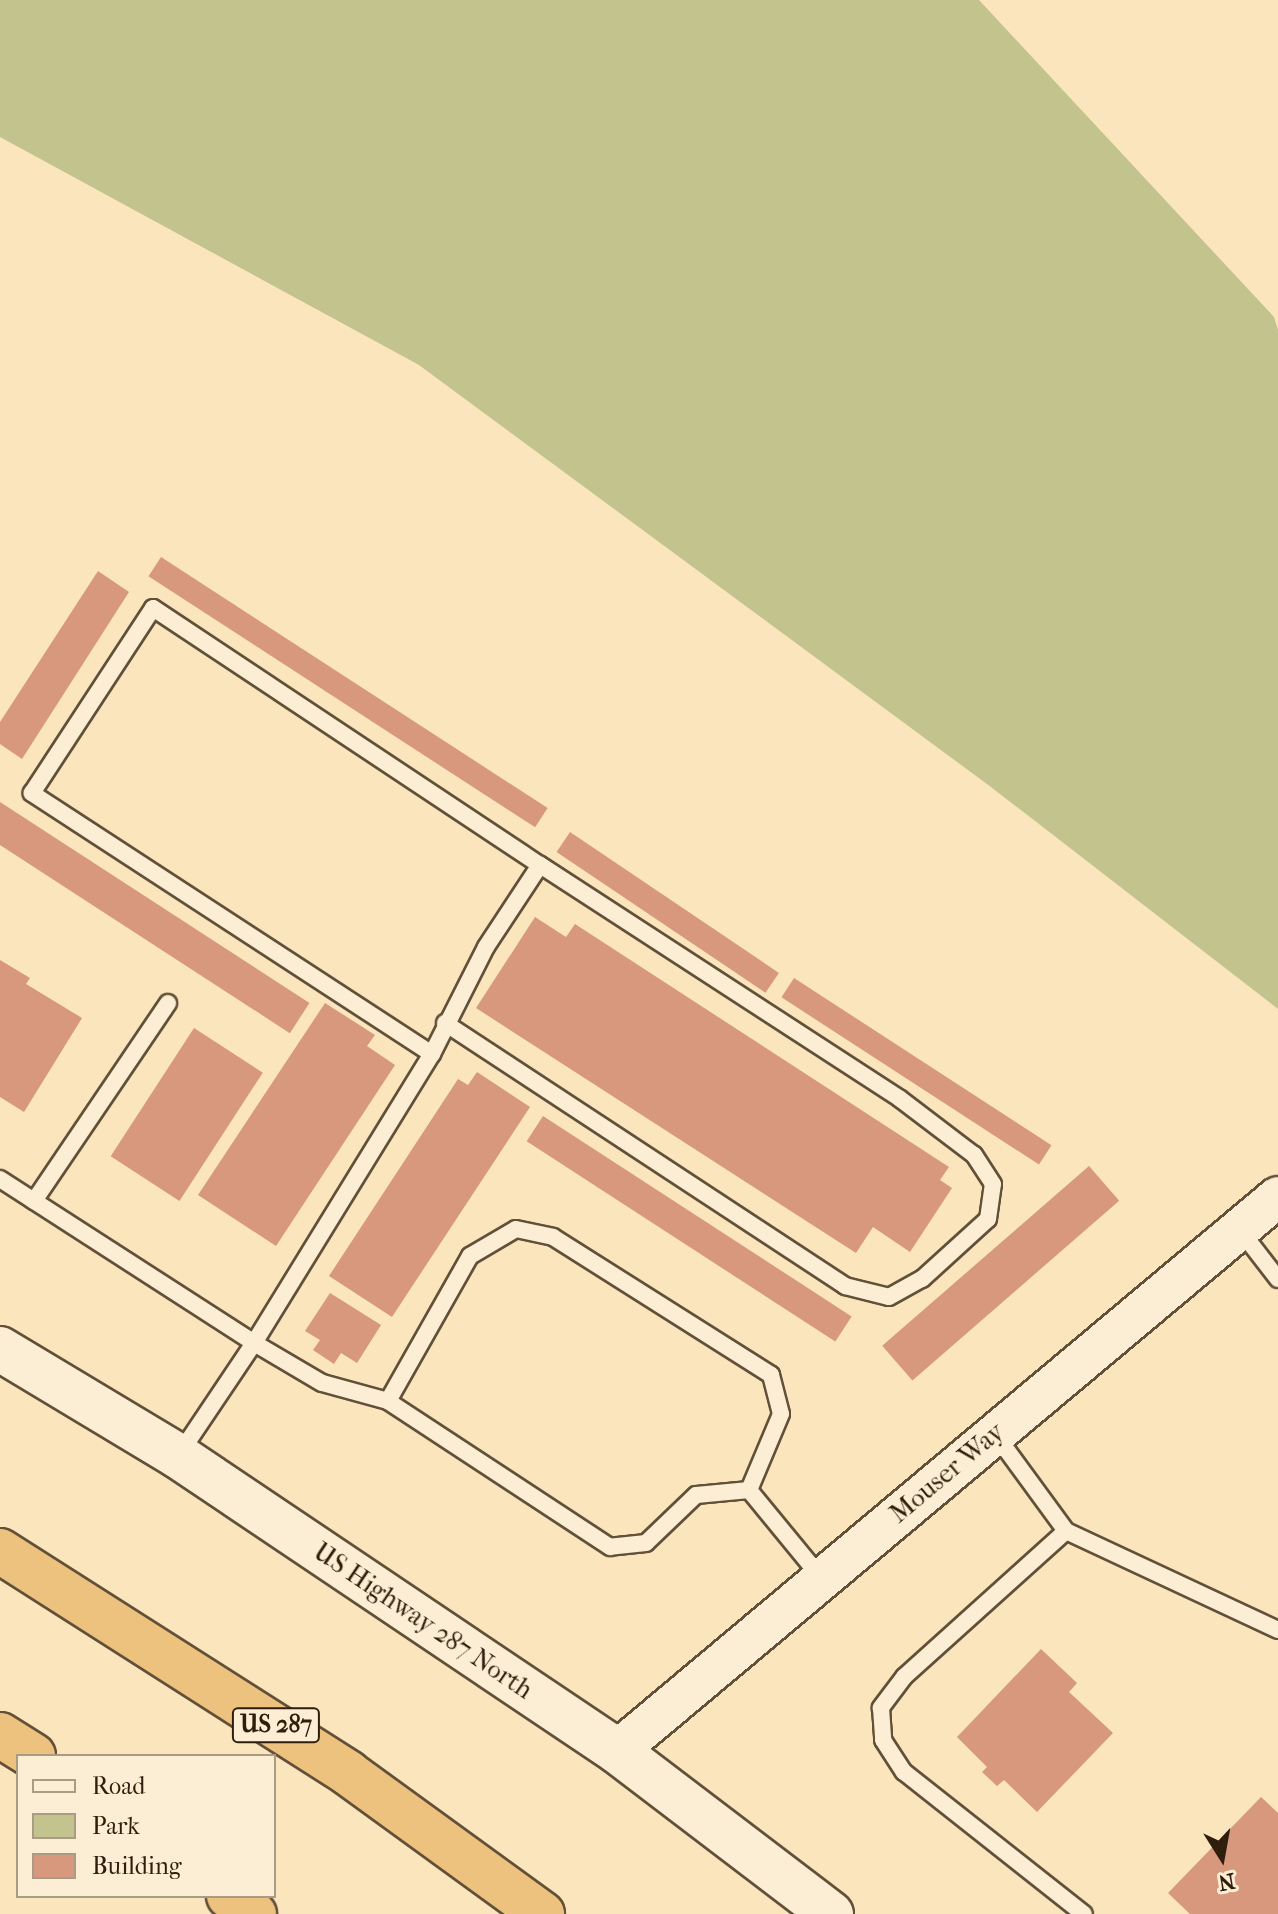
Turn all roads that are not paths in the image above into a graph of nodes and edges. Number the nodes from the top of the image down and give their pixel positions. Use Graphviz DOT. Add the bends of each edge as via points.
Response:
graph roads {
  1 [pos="540,865"];
  2 [pos="168,1003"];
  3 [pos="445,1023"];
  4 [pos="432,1054"];
  5 [pos="0,1179"];
  6 [pos="1278,1197"];
  7 [pos="34,1201"];
  8 [pos="1239,1229"];
  9 [pos="1278,1279"];
  10 [pos="254,1343"];
  11 [pos="0,1349"];
  12 [pos="388,1401"];
  13 [pos="994,1434"];
  14 [pos="178,1456"];
  15 [pos="749,1490"];
  16 [pos="1066,1531"];
  17 [pos="0,1551"];
  18 [pos="822,1579"];
  19 [pos="1278,1630"];
  20 [pos="0,1735"];
  21 [pos="617,1751"];
  22 [pos="30,1754"];
  23 [pos="232,1898"];
  24 [pos="254,1914"];
  25 [pos="542,1914"];
  26 [pos="831,1914"];
  27 [pos="1084,1914"];
  1 -- 3 [label="lane" via="486,947"];
  1 -- 3 [label="lane" via="899,1098 974,1155 993,1184 988,1219 922,1279 889,1297 845,1286"];
  1 -- 4 [label="lane" via="153,608 32,793"];
  2 -- 7 [label="lane"];
  3 -- 4 [label="lane"];
  4 -- 10 [label="lane"];
  5 -- 7 [label="lane"];
  6 -- 8 [label="street, Mouser Way"];
  7 -- 10 [label="lane"];
  8 -- 9 [label="lane"];
  8 -- 13 [label="street, Mouser Way"];
  10 -- 12 [label="lane" via="322,1383"];
  10 -- 14 [label="lane"];
  11 -- 14 [label="main road, US Highway 287 North"];
  12 -- 15 [label="lane" via="610,1547 646,1543 696,1495"];
  12 -- 15 [label="lane" via="470,1256 516,1229 553,1237 771,1375 781,1414"];
  13 -- 16 [label="lane"];
  13 -- 18 [label="street, Mouser Way"];
  14 -- 21 [label="main road, US Highway 287 North"];
  15 -- 18 [label="lane"];
  16 -- 19 [label="lane"];
  16 -- 27 [label="lane" via="904,1677 881,1708 883,1740 904,1772"];
  17 -- 25 [label="highway, US 287" via="348,1773"];
  18 -- 21 [label="street, Mouser Way"];
  20 -- 22 [label="highway"];
  21 -- 26 [label="main road, US Highway 287 North"];
  23 -- 24 [label="highway"];
}
